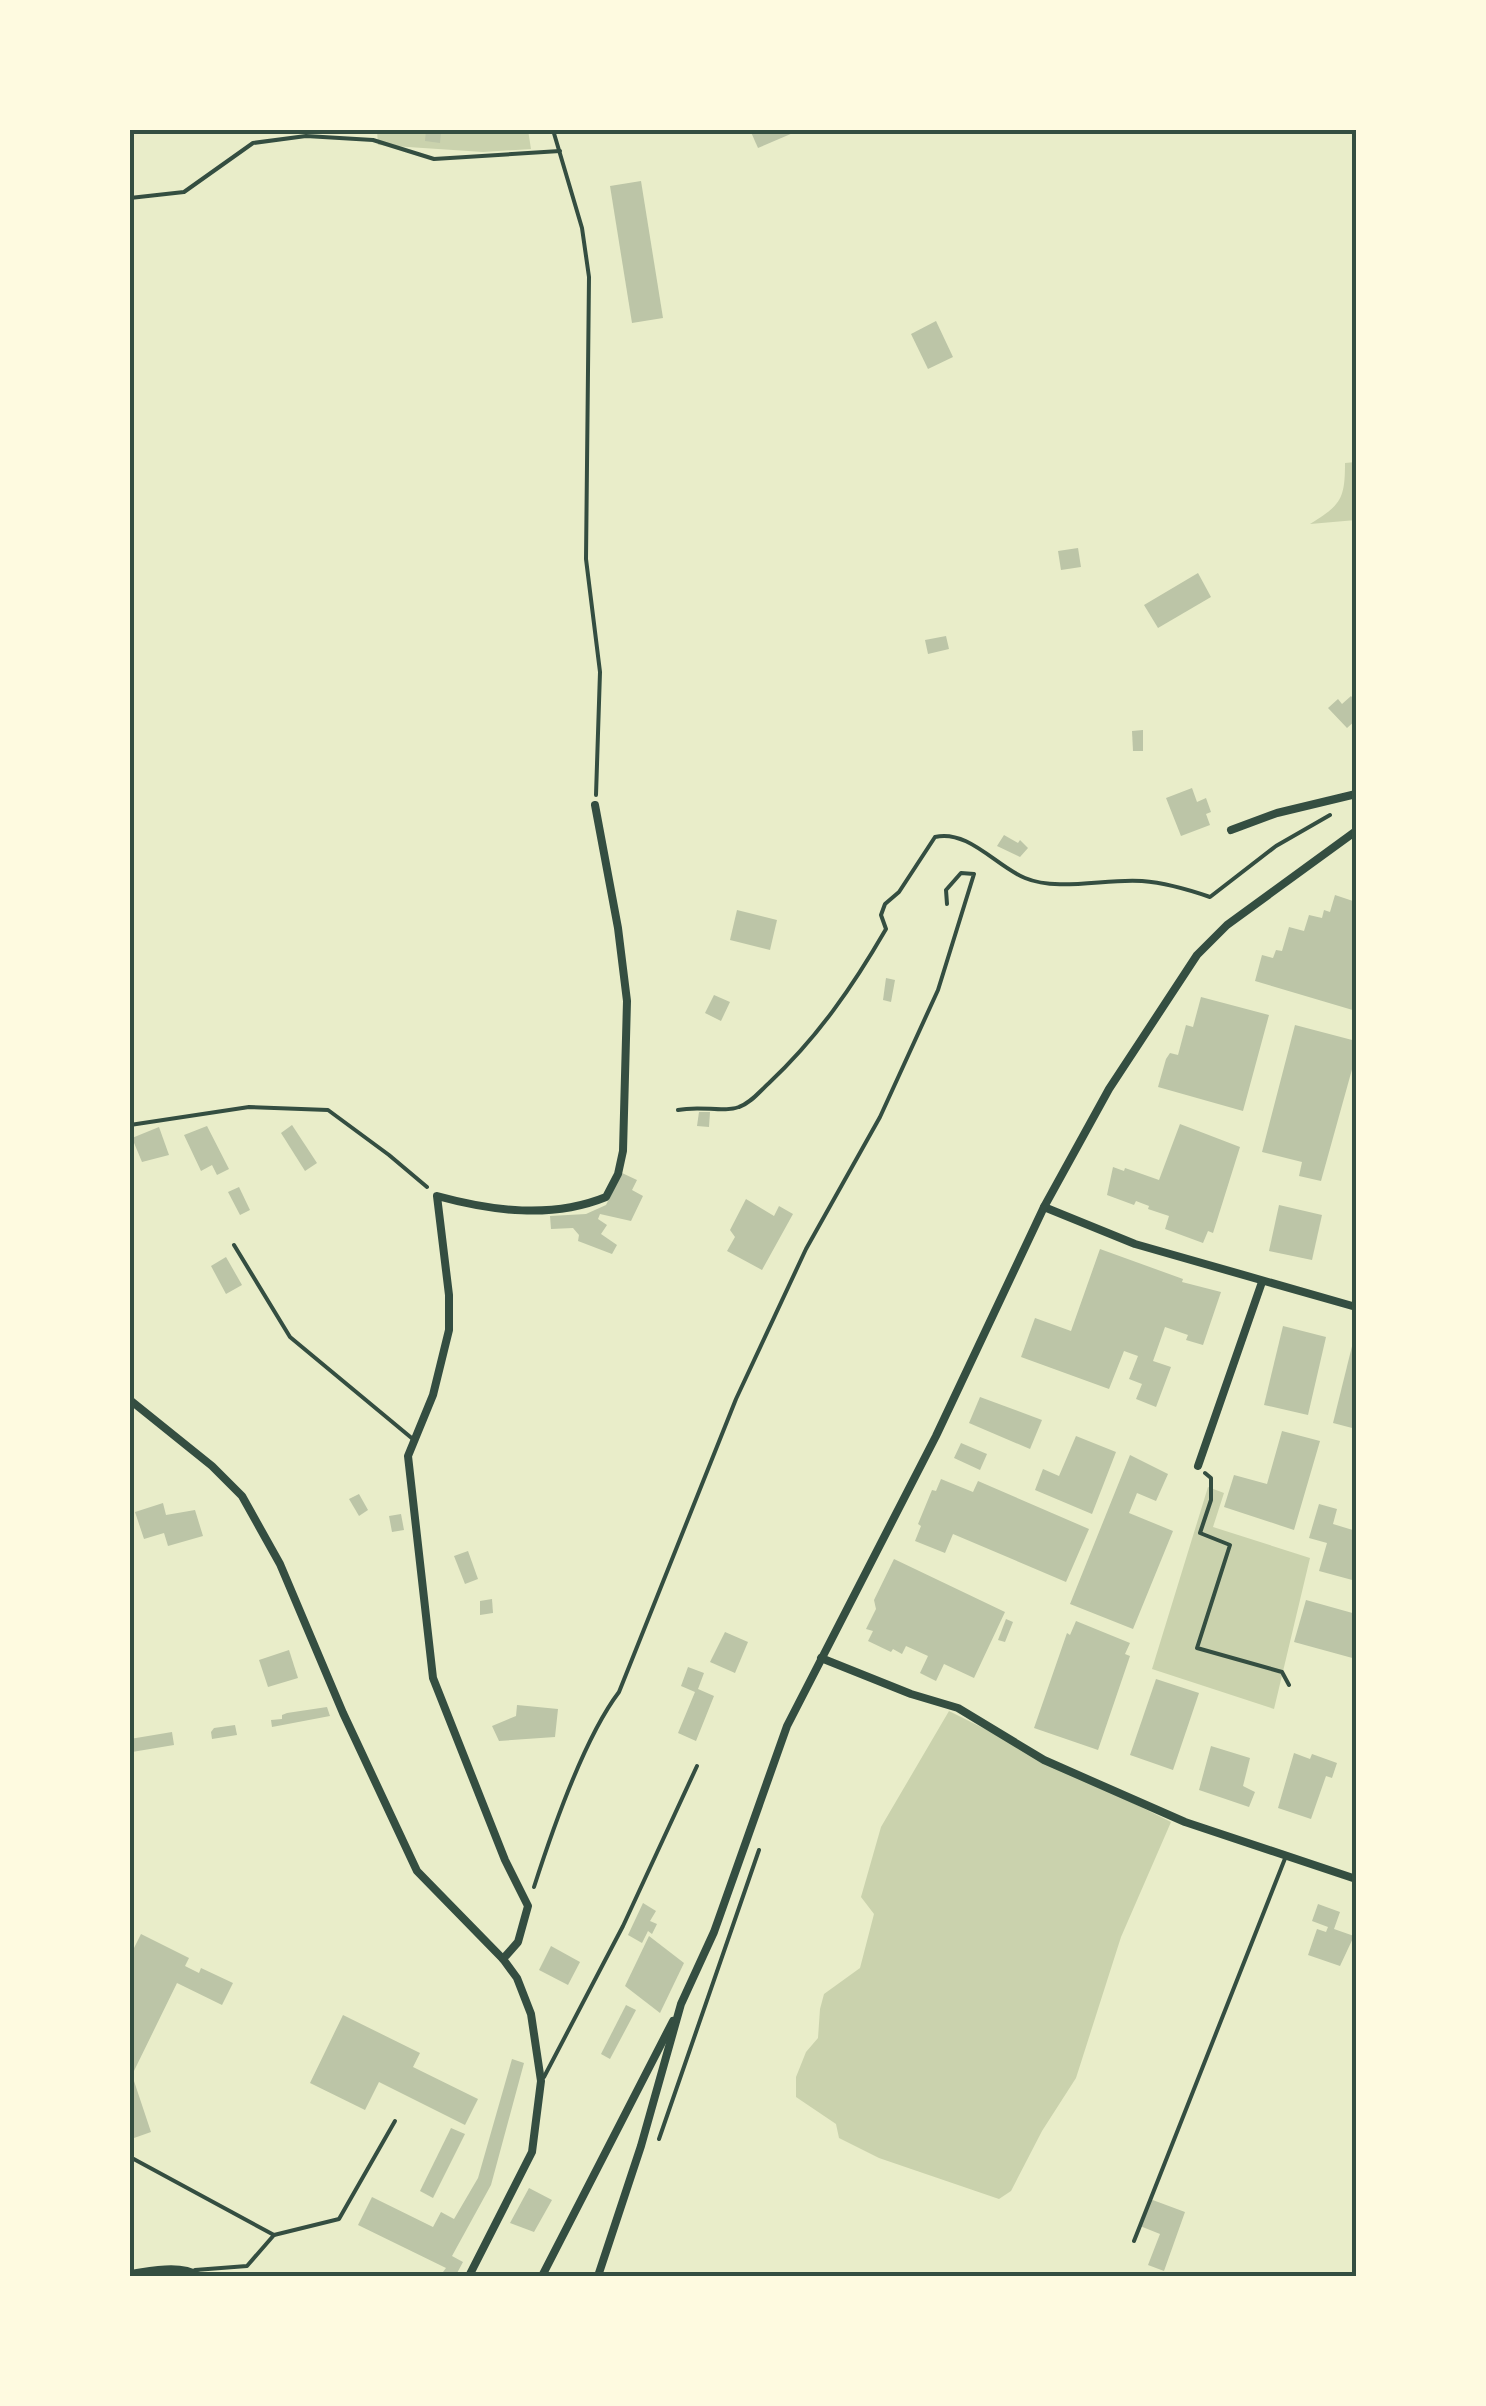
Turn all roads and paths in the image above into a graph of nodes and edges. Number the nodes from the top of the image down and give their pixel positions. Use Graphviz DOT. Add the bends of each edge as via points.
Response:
graph roads {
  1 [pos="552,130"];
  2 [pos="560,152"];
  3 [pos="130,198"];
  4 [pos="1356,794"];
  5 [pos="595,805"];
  6 [pos="1337,811"];
  7 [pos="1231,830"];
  8 [pos="1356,831"];
  9 [pos="947,904"];
  10 [pos="678,1110"];
  11 [pos="130,1126"];
  12 [pos="437,1196"];
  13 [pos="1044,1207"];
  14 [pos="234,1245"];
  15 [pos="1262,1282"];
  16 [pos="1356,1307"];
  17 [pos="130,1400"];
  18 [pos="414,1440"];
  19 [pos="1198,1466"];
  20 [pos="821,1658"];
  21 [pos="1288,1685"];
  22 [pos="697,1766"];
  23 [pos="762,1842"];
  24 [pos="1286,1856"];
  25 [pos="1356,1880"];
  26 [pos="528,1906"];
  27 [pos="503,1959"];
  28 [pos="681,2004"];
  29 [pos="541,2082"];
  30 [pos="395,2121"];
  31 [pos="659,2138"];
  32 [pos="130,2156"];
  33 [pos="274,2235"];
  34 [pos="1134,2241"];
  35 [pos="195,2273"];
  36 [pos="130,2274"];
  37 [pos="469,2276"];
  38 [pos="542,2276"];
  39 [pos="598,2276"];
  1 -- 2 [label="path"];
  2 -- 3 [label="path" via="434,159 373,140 306,136 252,143 184,192"];
  2 -- 5 [label="path" via="588,276 586,558 600,672"];
  4 -- 7 [label="street"];
  5 -- 12 [label="street" via="627,1001 618,1174 606,1197 579,1208 484,1209"];
  6 -- 10 [label="path" via="1210,896 1138,880 1028,880 984,851 934,837 885,904 886,928 850,991 780,1072 742,1106"];
  8 -- 13 [label="street" via="1240,914 1196,955 1109,1088"];
  9 -- 26 [label="path" via="946,890 961,872 974,874 938,990 736,1399"];
  11 -- 12 [label="path" via="249,1107 328,1110"];
  12 -- 18 [label="street" via="449,1330 434,1394"];
  13 -- 15 [label="street" via="1135,1244"];
  13 -- 20 [label="street"];
  14 -- 18 [label="lane" via="290,1337"];
  15 -- 16 [label="street"];
  15 -- 19 [label="street"];
  17 -- 27 [label="street" via="242,1496 280,1564 418,1871"];
  18 -- 26 [label="street" via="408,1456 433,1678"];
  19 -- 21 [label="path" via="1211,1478 1200,1533 1230,1544 1197,1648 1282,1672"];
  20 -- 24 [label="street" via="958,1708 1044,1760 1185,1822"];
  20 -- 28 [label="street" via="787,1726 714,1932"];
  22 -- 29 [label="lane"];
  23 -- 31 [label="path"];
  24 -- 25 [label="street"];
  24 -- 34 [label="lane"];
  26 -- 27 [label="street" via="518,1942"];
  27 -- 29 [label="street" via="532,2014"];
  28 -- 38 [label="street"];
  28 -- 39 [label="street"];
  29 -- 37 [label="street" via="532,2152"];
  30 -- 33 [label="lane" via="339,2219"];
  32 -- 33 [label="lane"];
  33 -- 35 [label="lane" via="247,2266"];
  35 -- 36 [label="street"];
}
